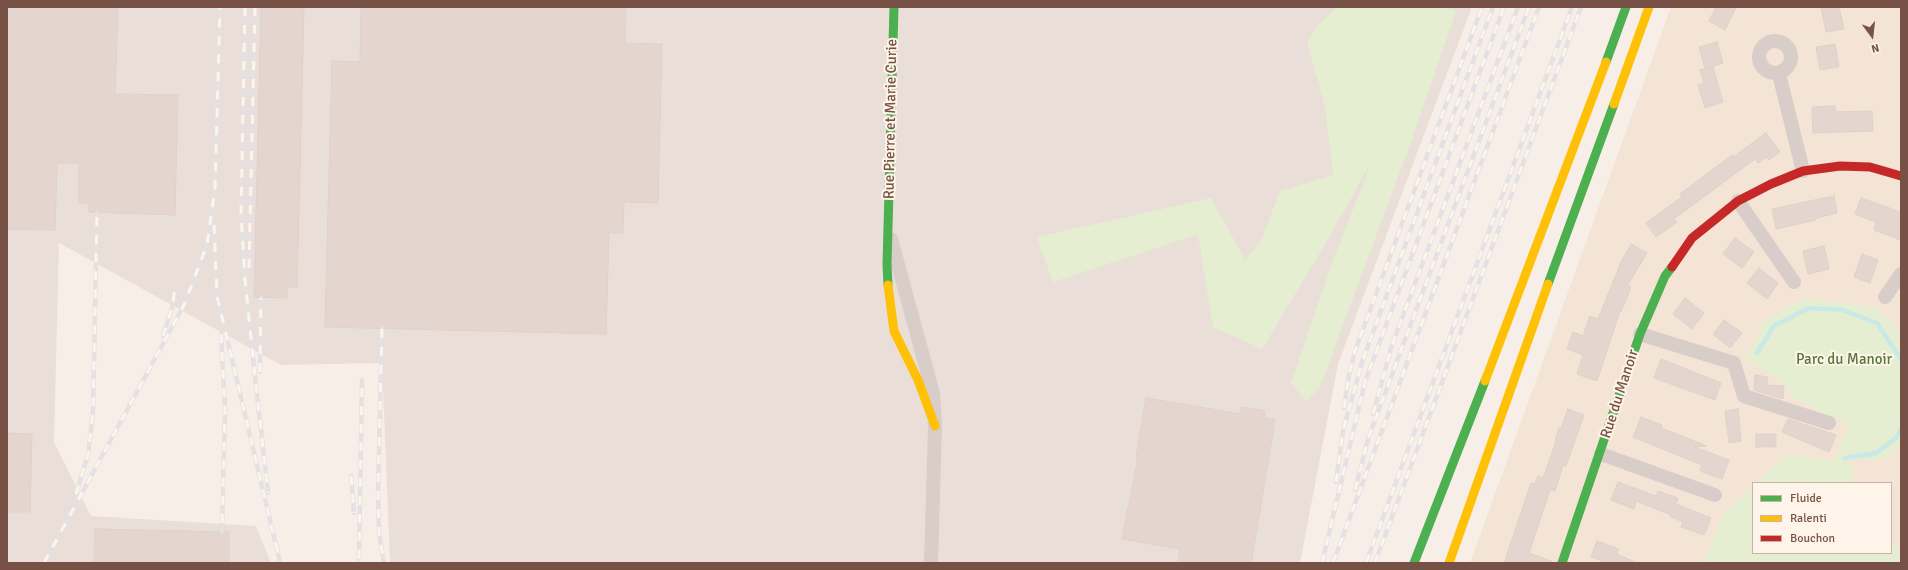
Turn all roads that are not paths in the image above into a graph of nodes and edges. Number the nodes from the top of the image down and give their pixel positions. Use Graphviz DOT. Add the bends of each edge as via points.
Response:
graph roads {
  1 [pos="894,7"];
  2 [pos="1626,7"];
  3 [pos="1649,7"];
  4 [pos="1779,74"];
  5 [pos="1803,171"];
  6 [pos="1901,176"];
  7 [pos="1738,202"];
  8 [pos="888,230"];
  9 [pos="1901,274"];
  10 [pos="1794,282"];
  11 [pos="1885,297"];
  12 [pos="1640,334"];
  13 [pos="1829,423"];
  14 [pos="935,426"];
  15 [pos="1601,454"];
  16 [pos="1715,495"];
  17 [pos="931,563"];
  18 [pos="1414,563"];
  19 [pos="1449,563"];
  20 [pos="1562,563"];
  1 -- 8 [label="main road, Rue Pierre et Marie Curie"];
  2 -- 18 [label="main road"];
  3 -- 19 [label="main road"];
  4 -- 5 [label="street"];
  5 -- 6 [label="main road, Rue du Manoir" via="1848,166 1870,167"];
  5 -- 7 [label="main road, Rue du Manoir" via="1771,184"];
  7 -- 10 [label="street"];
  7 -- 12 [label="main road, Rue du Manoir" via="1692,238 1664,276"];
  8 -- 14 [label="street, Rue Pierre et Marie Curie" via="928,369 933,393"];
  8 -- 14 [label="main road, Rue Pierre et Marie Curie" via="887,264 891,321 918,380"];
  9 -- 11 [label="street"];
  12 -- 13 [label="street, Rue du Manoir" via="1734,363 1744,396"];
  12 -- 15 [label="main road, Rue du Manoir"];
  14 -- 17 [label="street, Rue Pierre et Marie Curie"];
  15 -- 16 [label="street, Rue du Manoir"];
  15 -- 20 [label="main road, Rue du Manoir"];
}
